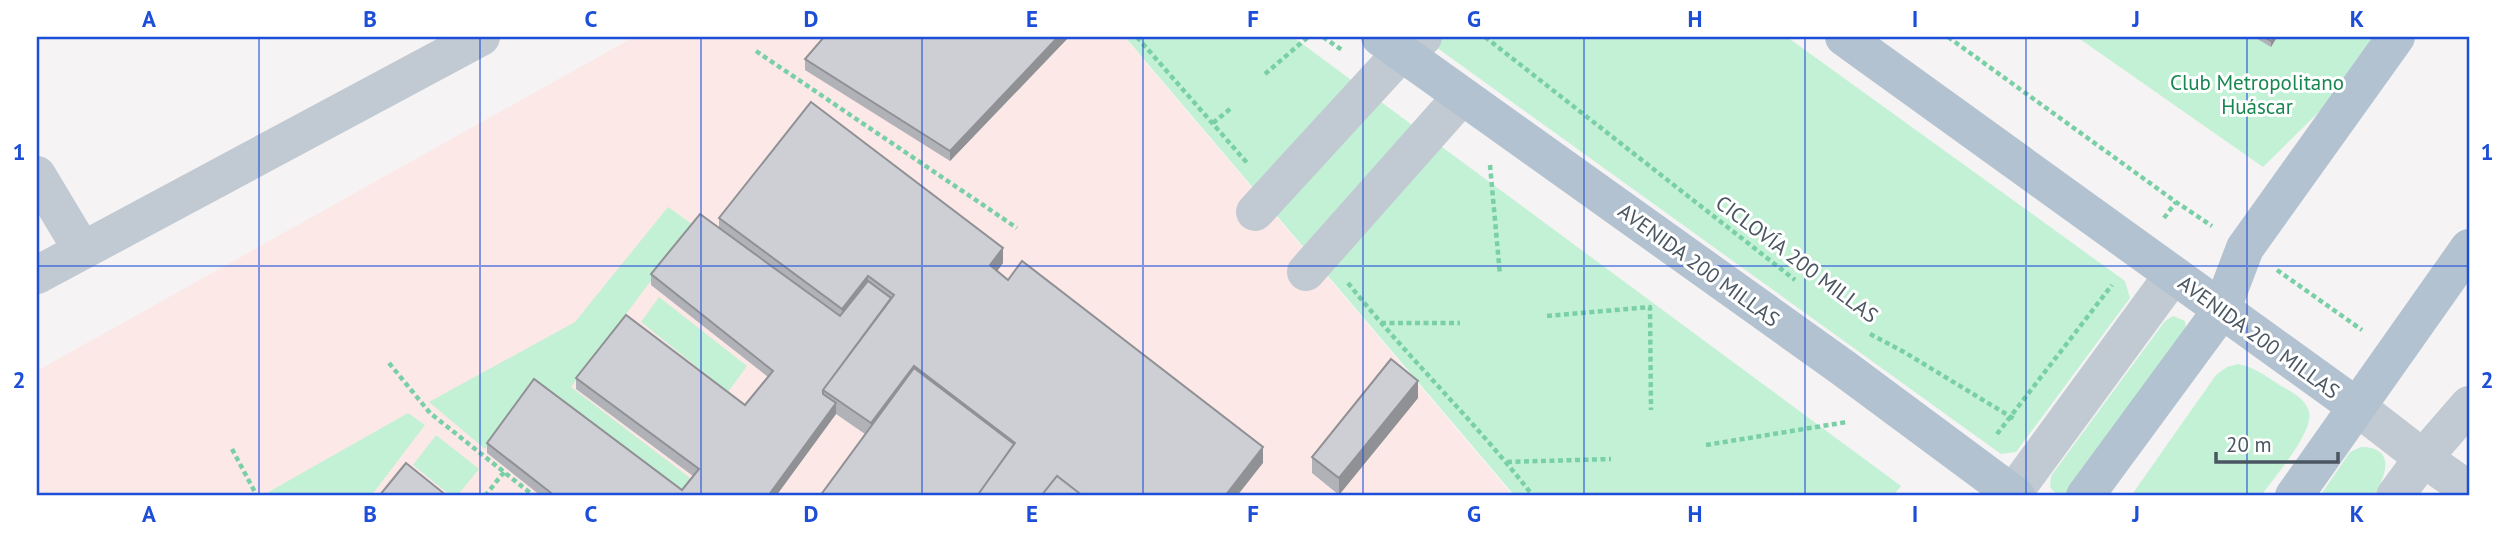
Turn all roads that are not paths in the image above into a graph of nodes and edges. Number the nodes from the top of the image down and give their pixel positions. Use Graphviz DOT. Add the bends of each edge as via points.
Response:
graph roads {
  1 [pos="481,37"];
  2 [pos="1844,37"];
  3 [pos="2396,37"];
  4 [pos="1401,42"];
  5 [pos="1462,96"];
  6 [pos="37,175"];
  7 [pos="1255,212"];
  8 [pos="2245,248"];
  9 [pos="2469,248"];
  10 [pos="82,250"];
  11 [pos="1307,272"];
  12 [pos="37,275"];
  13 [pos="2173,275"];
  14 [pos="2221,311"];
  15 [pos="2469,405"];
  16 [pos="2357,407"];
  17 [pos="2423,458"];
  18 [pos="2469,490"];
  19 [pos="2013,495"];
  20 [pos="2085,496"];
  21 [pos="2294,496"];
  22 [pos="2395,496"];
  1 -- 10 [label="street"];
  2 -- 13 [label="main road, AVENIDA 200 MILLAS"];
  3 -- 8 [label="main road"];
  4 -- 5 [label="main road, AVENIDA 200 MILLAS"];
  4 -- 7 [label="street"];
  5 -- 11 [label="street"];
  5 -- 19 [label="main road, AVENIDA 200 MILLAS"];
  6 -- 10 [label="street"];
  8 -- 13 [label="main road"];
  8 -- 14 [label="main road"];
  9 -- 16 [label="main road"];
  10 -- 12 [label="street"];
  13 -- 14 [label="main road, AVENIDA 200 MILLAS"];
  13 -- 19 [label="street"];
  14 -- 16 [label="main road, AVENIDA 200 MILLAS"];
  14 -- 20 [label="main road"];
  15 -- 17 [label="street"];
  16 -- 17 [label="street, AVENIDA 200 MILLAS"];
  16 -- 21 [label="main road"];
  17 -- 18 [label="street, AVENIDA 200 MILLAS"];
  17 -- 22 [label="street"];
}
